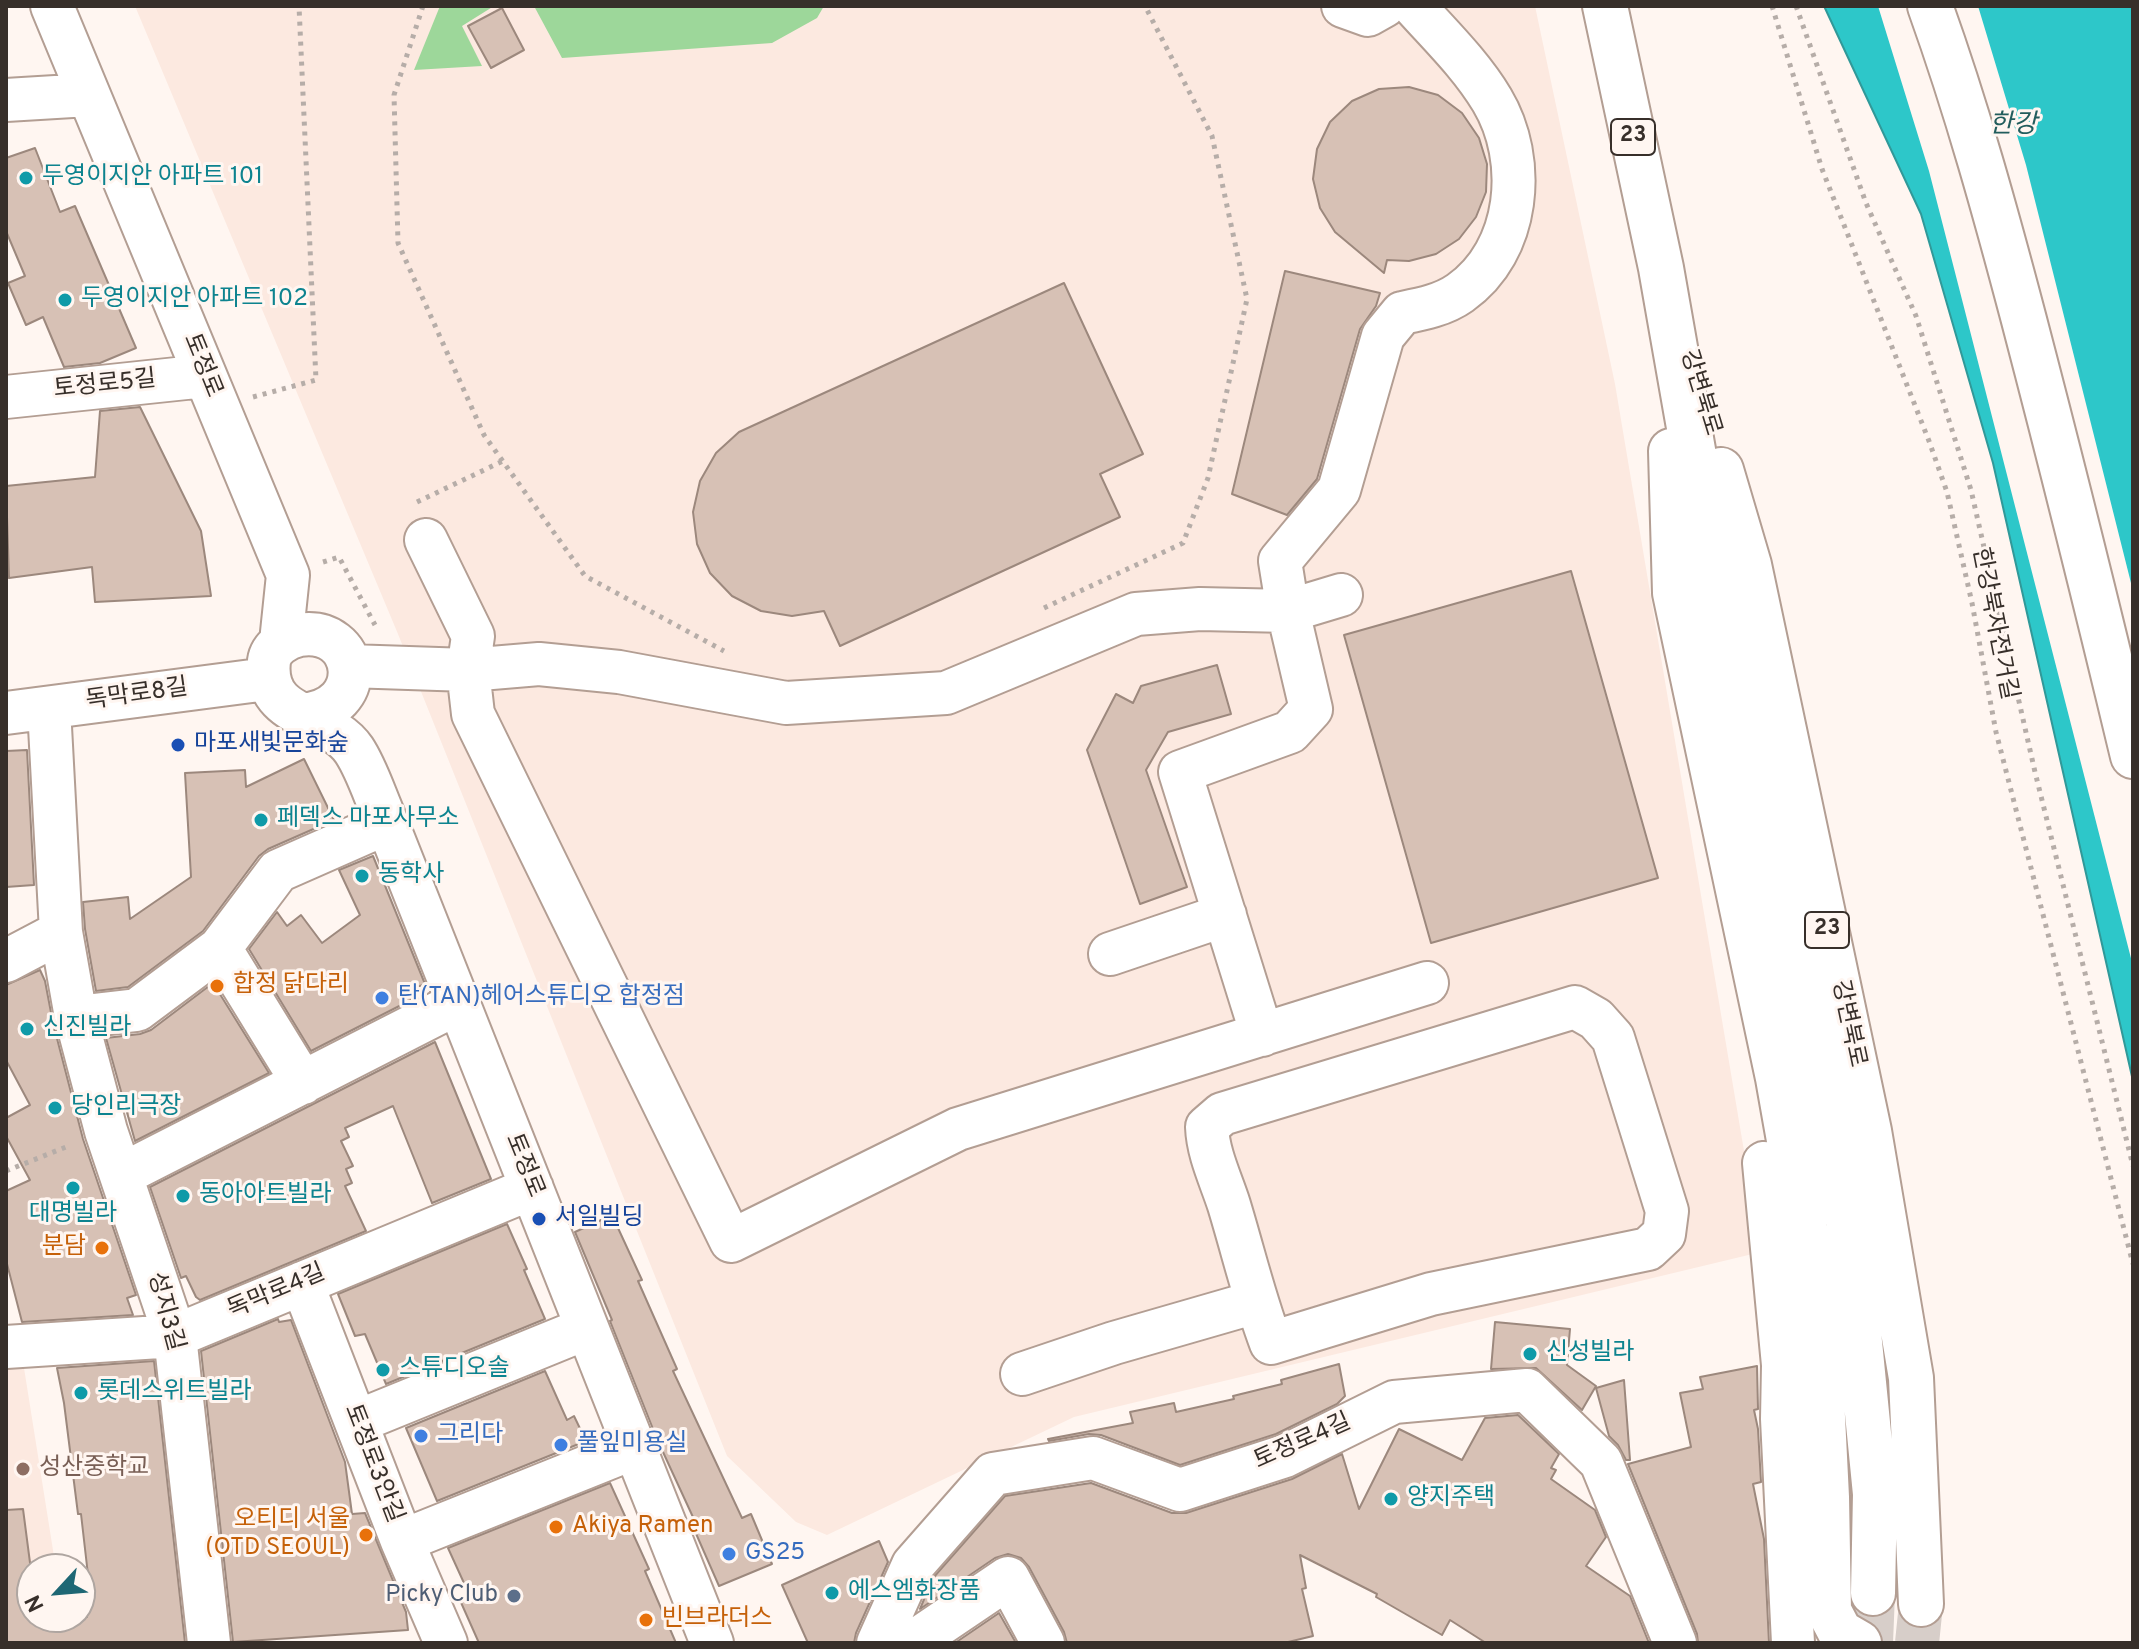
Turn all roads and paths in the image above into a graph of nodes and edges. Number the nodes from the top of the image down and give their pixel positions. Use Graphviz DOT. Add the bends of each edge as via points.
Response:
graph roads {
  1 [pos="52,6"];
  2 [pos="299,6"];
  3 [pos="423,6"];
  4 [pos="1145,6"];
  5 [pos="1343,6"];
  6 [pos="1384,6"];
  7 [pos="1414,6"];
  8 [pos="1605,6"];
  9 [pos="1772,6"];
  10 [pos="1796,6"];
  11 [pos="1930,6"];
  12 [pos="89,95"];
  13 [pos="6,100"];
  14 [pos="1664,287"];
  15 [pos="211,392"];
  16 [pos="6,397"];
  17 [pos="503,461"];
  18 [pos="419,522"];
  19 [pos="288,575"];
  20 [pos="1341,595"];
  21 [pos="1042,609"];
  22 [pos="1288,611"];
  23 [pos="383,632"];
  24 [pos="731,655"];
  25 [pos="274,660"];
  26 [pos="342,665"];
  27 [pos="468,670"];
  28 [pos="49,708"];
  29 [pos="6,713"];
  30 [pos="301,715"];
  31 [pos="354,749"];
  32 [pos="2133,756"];
  33 [pos="387,823"];
  34 [pos="1225,915"];
  35 [pos="61,932"];
  36 [pos="220,948"];
  37 [pos="1110,954"];
  38 [pos="6,961"];
  39 [pos="1427,983"];
  40 [pos="458,1003"];
  41 [pos="76,1017"];
  42 [pos="1262,1035"];
  43 [pos="303,1083"];
  44 [pos="106,1131"];
  45 [pos="1764,1163"];
  46 [pos="2133,1166"];
  47 [pos="6,1171"];
  48 [pos="121,1175"];
  49 [pos="532,1188"];
  50 [pos="2133,1264"];
  51 [pos="302,1283"];
  52 [pos="1256,1302"];
  53 [pos="587,1328"];
  54 [pos="8,1336"];
  55 [pos="175,1336"];
  56 [pos="1022,1374"];
  57 [pos="356,1422"];
  58 [pos="634,1448"];
  59 [pos="402,1541"];
  60 [pos="1873,1593"];
  61 [pos="1921,1604"];
  62 [pos="1847,1639"];
  63 [pos="434,1642"];
  64 [pos="209,1643"];
  65 [pos="712,1643"];
  66 [pos="879,1643"];
  67 [pos="1043,1643"];
  68 [pos="1675,1643"];
  69 [pos="1793,1643"];
  1 -- 12 [label="street, 토정로"];
  2 -- 15 [label="path" via="316,380"];
  3 -- 17 [label="path" via="394,95 398,243 484,435"];
  4 -- 21 [label="path" via="1212,136 1247,299 1208,478 1183,543"];
  5 -- 6 [label="street" via="1368,15"];
  7 -- 22 [label="street" via="1493,101 1508,135 1515,171 1512,207 1487,267 1460,293 1402,313 1383,336 1339,490 1280,561"];
  8 -- 14 [label="highway, 강변북로 / 23"];
  9 -- 50 [label="path, 한강북자전거길" via="1822,169 1947,492 1996,732"];
  10 -- 46 [label="path" via="1866,203 1916,316 1971,490"];
  11 -- 32 [label="highway" via="2004,247"];
  12 -- 13 [label="street"];
  12 -- 15 [label="street, 토정로"];
  14 -- 60 [label="highway, 강변북로 / 23" via="1751,780 1848,1221 1875,1494"];
  14 -- 61 [label="highway, 강변북로 / 23" via="1749,565 1869,1131 1911,1378"];
  14 -- 62 [label="highway" via="1675,593 1804,1225 1819,1337 1829,1611"];
  15 -- 16 [label="street, 토정로5길"];
  15 -- 19 [label="street, 토정로"];
  17 -- 18 [label="path"];
  17 -- 24 [label="path" via="585,576"];
  18 -- 27 [label="street" via="473,636"];
  19 -- 23 [label="path" via="339,557 372,623"];
  19 -- 25 [label="street, 토정로"];
  19 -- 26 [label="street"];
  20 -- 22 [label="street"];
  22 -- 27 [label="street" via="1136,614 946,693 786,703 619,672 539,664"];
  22 -- 34 [label="street" via="1311,709 1290,732 1180,772"];
  25 -- 26 [label="street" via="309,634"];
  25 -- 28 [label="street, 독막로8길"];
  25 -- 30 [label="street" via="279,701"];
  26 -- 27 [label="street"];
  26 -- 30 [label="street" via="336,704 319,714"];
  26 -- 31 [label="street"];
  27 -- 42 [label="street" via="473,714 731,1241 958,1129"];
  28 -- 29 [label="street, 독막로8길"];
  28 -- 35 [label="street, 성지3길"];
  30 -- 31 [label="street"];
  31 -- 33 [label="street, 토정로"];
  33 -- 36 [label="street" via="278,871"];
  33 -- 40 [label="street, 토정로"];
  34 -- 37 [label="street"];
  34 -- 42 [label="street"];
  35 -- 38 [label="street"];
  35 -- 41 [label="street, 성지3길"];
  36 -- 41 [label="street" via="137,1010"];
  36 -- 43 [label="street"];
  39 -- 42 [label="street"];
  40 -- 43 [label="street"];
  40 -- 49 [label="street, 토정로"];
  41 -- 44 [label="street, 성지3길"];
  43 -- 48 [label="street"];
  44 -- 47 [label="path"];
  44 -- 48 [label="street, 성지3길"];
  45 -- 69 [label="street" via="1783,1365"];
  48 -- 55 [label="street, 성지3길"];
  49 -- 51 [label="street, 독막로4길"];
  49 -- 53 [label="street, 토정로"];
  51 -- 55 [label="street, 독막로4길"];
  51 -- 57 [label="street, 토정로3안길"];
  52 -- 52 [label="street" via="1271,1343 1431,1294 1648,1249 1664,1234 1667,1211 1613,1038 1575,1007 1222,1114 1207,1127 1208,1142"];
  52 -- 56 [label="street"];
  53 -- 57 [label="street"];
  53 -- 58 [label="street, 토정로"];
  54 -- 55 [label="street, 독막로4길"];
  55 -- 64 [label="street, 성지3길"];
  57 -- 59 [label="street, 토정로3안길"];
  58 -- 59 [label="street"];
  58 -- 65 [label="street, 토정로"];
  59 -- 63 [label="street, 토정로3안길"];
  66 -- 67 [label="street" via="918,1639 1008,1578"];
  66 -- 68 [label="street, 토정로4길" via="913,1565 993,1474 1093,1458 1180,1490 1285,1456 1394,1402 1527,1390 1601,1462"];
}
